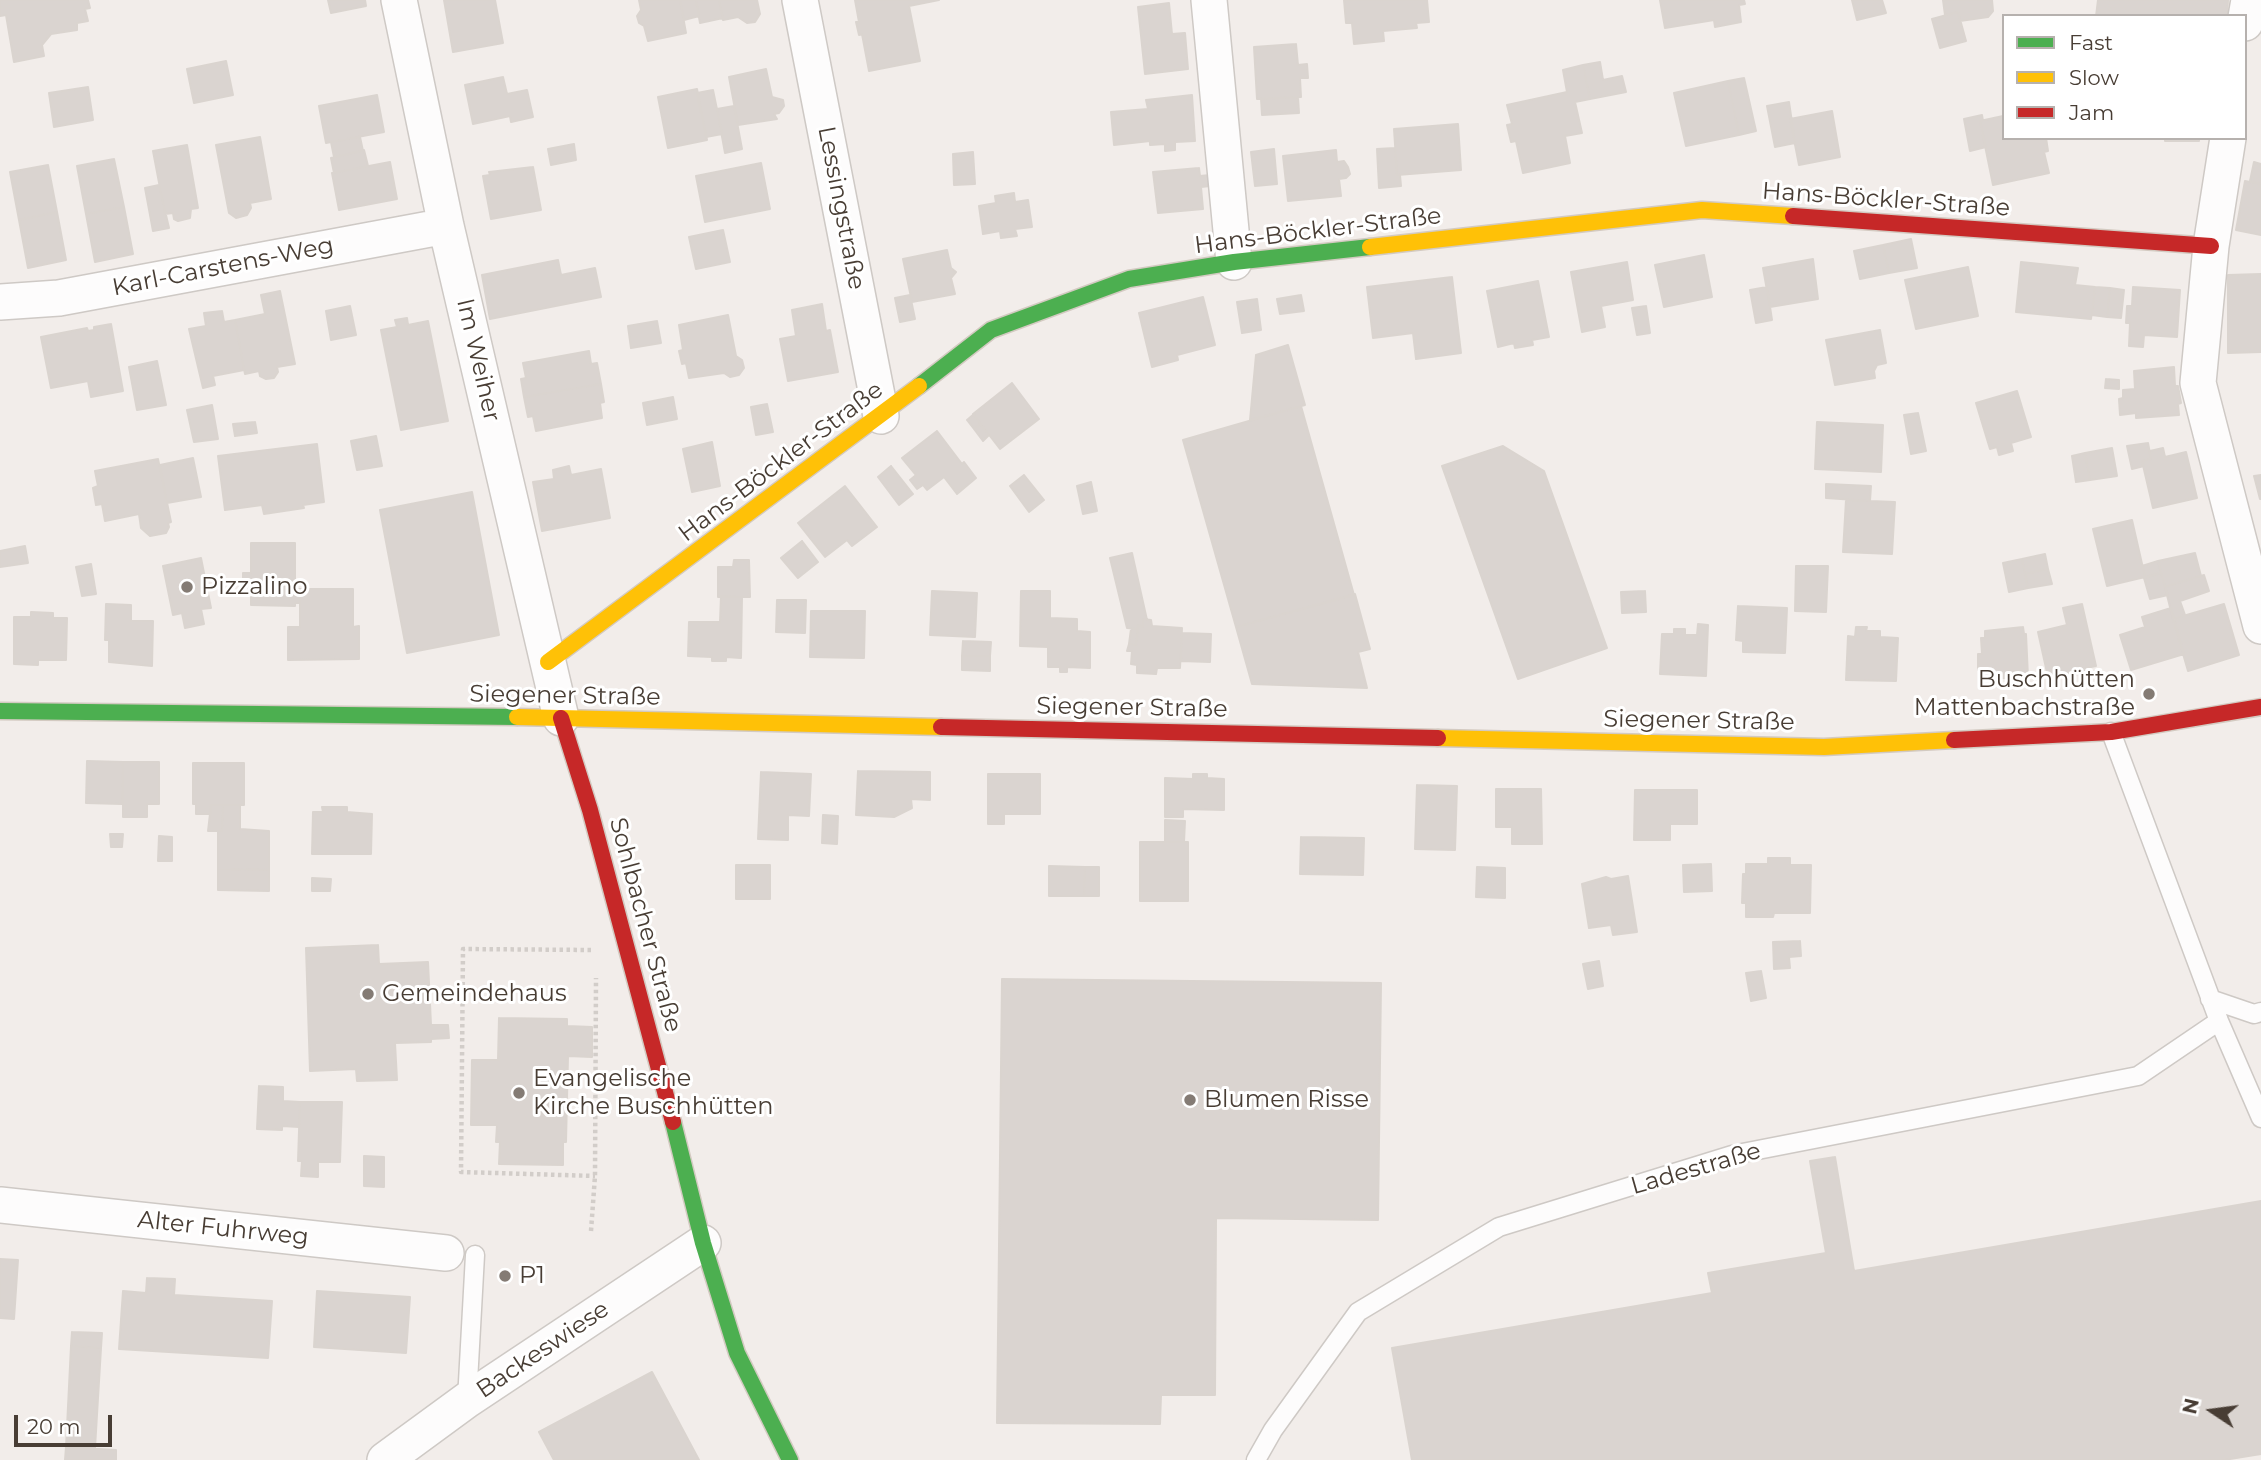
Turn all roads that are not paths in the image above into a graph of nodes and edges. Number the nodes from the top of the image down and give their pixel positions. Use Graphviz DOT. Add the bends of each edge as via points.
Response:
graph roads {
  1 [pos="400,0"];
  2 [pos="800,0"];
  3 [pos="1209,0"];
  4 [pos="2228,140"];
  5 [pos="446,226"];
  6 [pos="2211,246"];
  7 [pos="1234,262"];
  8 [pos="0,302"];
  9 [pos="881,416"];
  10 [pos="2261,626"];
  11 [pos="548,662"];
  12 [pos="2261,707"];
  13 [pos="0,711"];
  14 [pos="561,718"];
  15 [pos="2111,732"];
  16 [pos="2210,999"];
  17 [pos="2261,1012"];
  18 [pos="2218,1021"];
  19 [pos="2261,1118"];
  20 [pos="0,1205"];
  21 [pos="703,1243"];
  22 [pos="461,1254"];
  23 [pos="467,1400"];
  24 [pos="385,1460"];
  25 [pos="790,1460"];
  26 [pos="1255,1460"];
  1 -- 5 [label="street, Im Weiher"];
  2 -- 9 [label="street, Lessingstraße"];
  3 -- 7 [label="street"];
  4 -- 6 [label="street"];
  5 -- 8 [label="street, Karl-Carstens-Weg" via="59,298"];
  5 -- 11 [label="street, Im Weiher"];
  6 -- 7 [label="street, Hans-Böckler-Straße" via="1702,210"];
  6 -- 10 [label="street" via="2198,383"];
  7 -- 9 [label="street, Hans-Böckler-Straße" via="1129,279 991,330"];
  9 -- 11 [label="street, Hans-Böckler-Straße"];
  11 -- 14 [label="street, Im Weiher"];
  12 -- 15 [label="street, Siegener Straße"];
  13 -- 14 [label="street, Siegener Straße"];
  14 -- 15 [label="street, Siegener Straße" via="1824,747"];
  14 -- 21 [label="street, Sohlbacher Straße" via="655,1049"];
  15 -- 16 [label="lane"];
  16 -- 17 [label="lane" via="2254,1014"];
  16 -- 18 [label="lane"];
  18 -- 19 [label="lane"];
  18 -- 26 [label="lane, Ladestraße" via="2138,1076 1732,1155 1499,1227 1358,1312"];
  20 -- 22 [label="street, Alter Fuhrweg"];
  21 -- 23 [label="street, Backeswiese"];
  21 -- 25 [label="street, Sohlbacher Straße" via="737,1353"];
  22 -- 23 [label="lane"];
  23 -- 24 [label="street, Backeswiese"];
}
